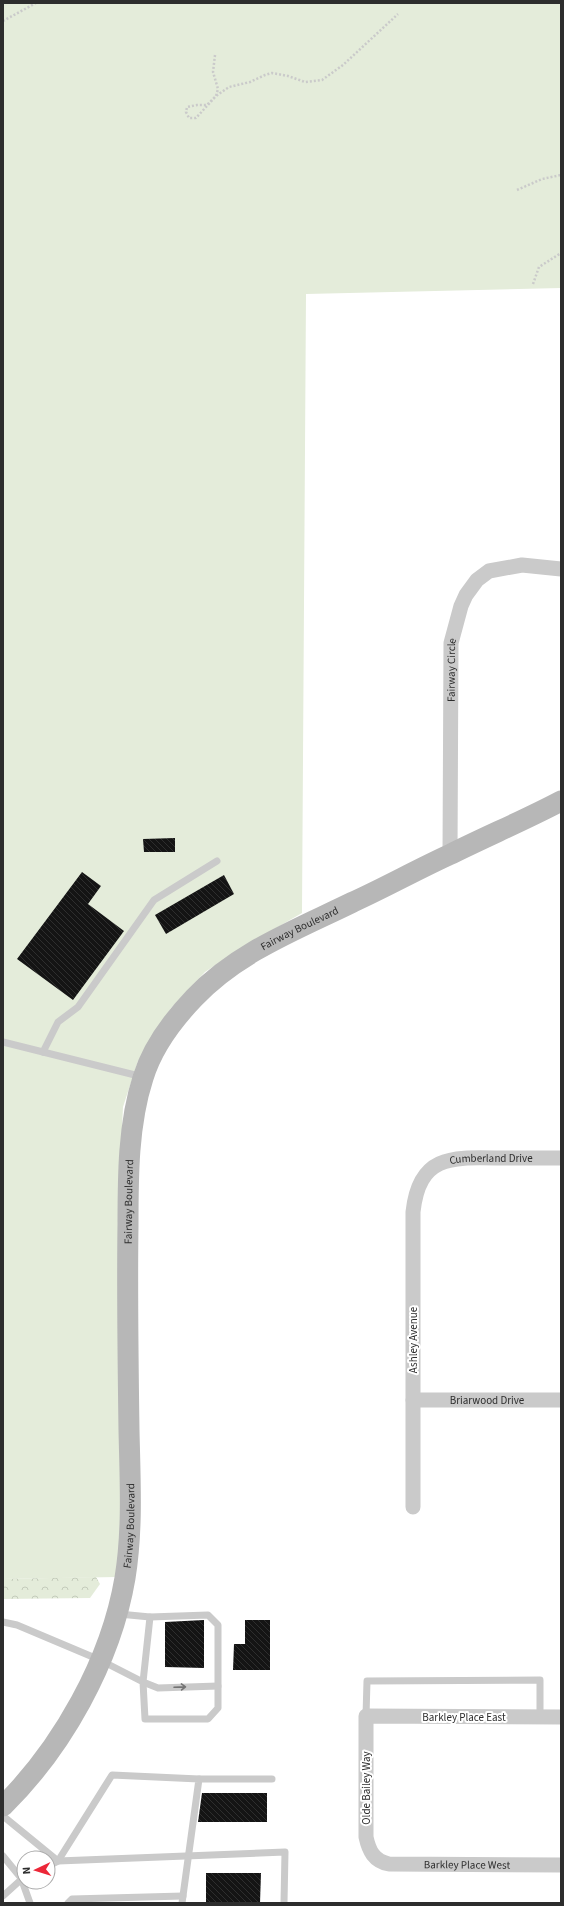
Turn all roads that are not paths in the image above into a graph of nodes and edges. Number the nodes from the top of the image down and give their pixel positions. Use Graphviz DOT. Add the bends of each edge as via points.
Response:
graph roads {
  1 [pos="561,569"];
  2 [pos="561,802"];
  3 [pos="450,854"];
  4 [pos="217,861"];
  5 [pos="3,1042"];
  6 [pos="43,1052"];
  7 [pos="143,1077"];
  8 [pos="561,1158"];
  9 [pos="426,1174"];
  10 [pos="413,1400"];
  11 [pos="561,1400"];
  12 [pos="413,1508"];
  13 [pos="117,1614"];
  14 [pos="150,1617"];
  15 [pos="3,1622"];
  16 [pos="100,1660"];
  17 [pos="143,1682"];
  18 [pos="218,1686"];
  19 [pos="366,1716"];
  20 [pos="540,1717"];
  21 [pos="561,1717"];
  22 [pos="199,1779"];
  23 [pos="272,1779"];
  24 [pos="3,1806"];
  25 [pos="3,1816"];
  26 [pos="3,1856"];
  27 [pos="188,1856"];
  28 [pos="374,1858"];
  29 [pos="58,1861"];
  30 [pos="561,1864"];
  31 [pos="16,1870"];
  32 [pos="16,1884"];
  33 [pos="26,1890"];
  34 [pos="3,1896"];
  35 [pos="182,1899"];
  36 [pos="71,1902"];
  37 [pos="30,1903"];
  38 [pos="284,1903"];
  1 -- 3 [label="street, Fairway Circle" via="522,565 489,571 477,580 461,606 451,643"];
  2 -- 3 [label="street, Fairway Boulevard"];
  3 -- 7 [label="street, Fairway Boulevard" via="282,936 218,975 194,997 174,1022 157,1048"];
  4 -- 6 [label="lane" via="154,900 78,1007 58,1022"];
  5 -- 6 [label="lane"];
  6 -- 7 [label="lane"];
  7 -- 13 [label="street, Fairway Boulevard" via="131,1140 127,1289 130,1498 126,1569"];
  8 -- 9 [label="street, Cumberland Drive" via="453,1158"];
  9 -- 10 [label="street, Ashley Avenue" via="416,1192 413,1212"];
  10 -- 11 [label="street, Briarwood Drive"];
  10 -- 12 [label="street, Ashley Avenue"];
  13 -- 14 [label="lane"];
  13 -- 16 [label="street, Fairway Boulevard"];
  14 -- 17 [label="lane"];
  14 -- 18 [label="lane" via="208,1615 218,1625"];
  15 -- 16 [label="lane"];
  16 -- 17 [label="lane"];
  16 -- 24 [label="street, Fairway Boulevard" via="77,1708 60,1736 24,1786"];
  17 -- 18 [label="lane, one-way" via="158,1688"];
  17 -- 18 [label="lane" via="145,1719 208,1719 218,1708"];
  19 -- 20 [label="street, Barkley Place East"];
  19 -- 20 [label="lane" via="367,1681 540,1680"];
  19 -- 28 [label="street, Olde Bailey Way" via="366,1837 368,1848"];
  20 -- 21 [label="street, Barkley Place East"];
  22 -- 23 [label="lane"];
  22 -- 27 [label="lane"];
  22 -- 29 [label="lane" via="112,1775"];
  25 -- 29 [label="lane"];
  26 -- 31 [label="lane"];
  27 -- 29 [label="lane"];
  27 -- 35 [label="lane"];
  27 -- 38 [label="lane" via="285,1852"];
  28 -- 30 [label="street, Barkley Place West" via="389,1864"];
  32 -- 34 [label="lane"];
  33 -- 37 [label="lane"];
  35 -- 36 [label="lane"];
}
